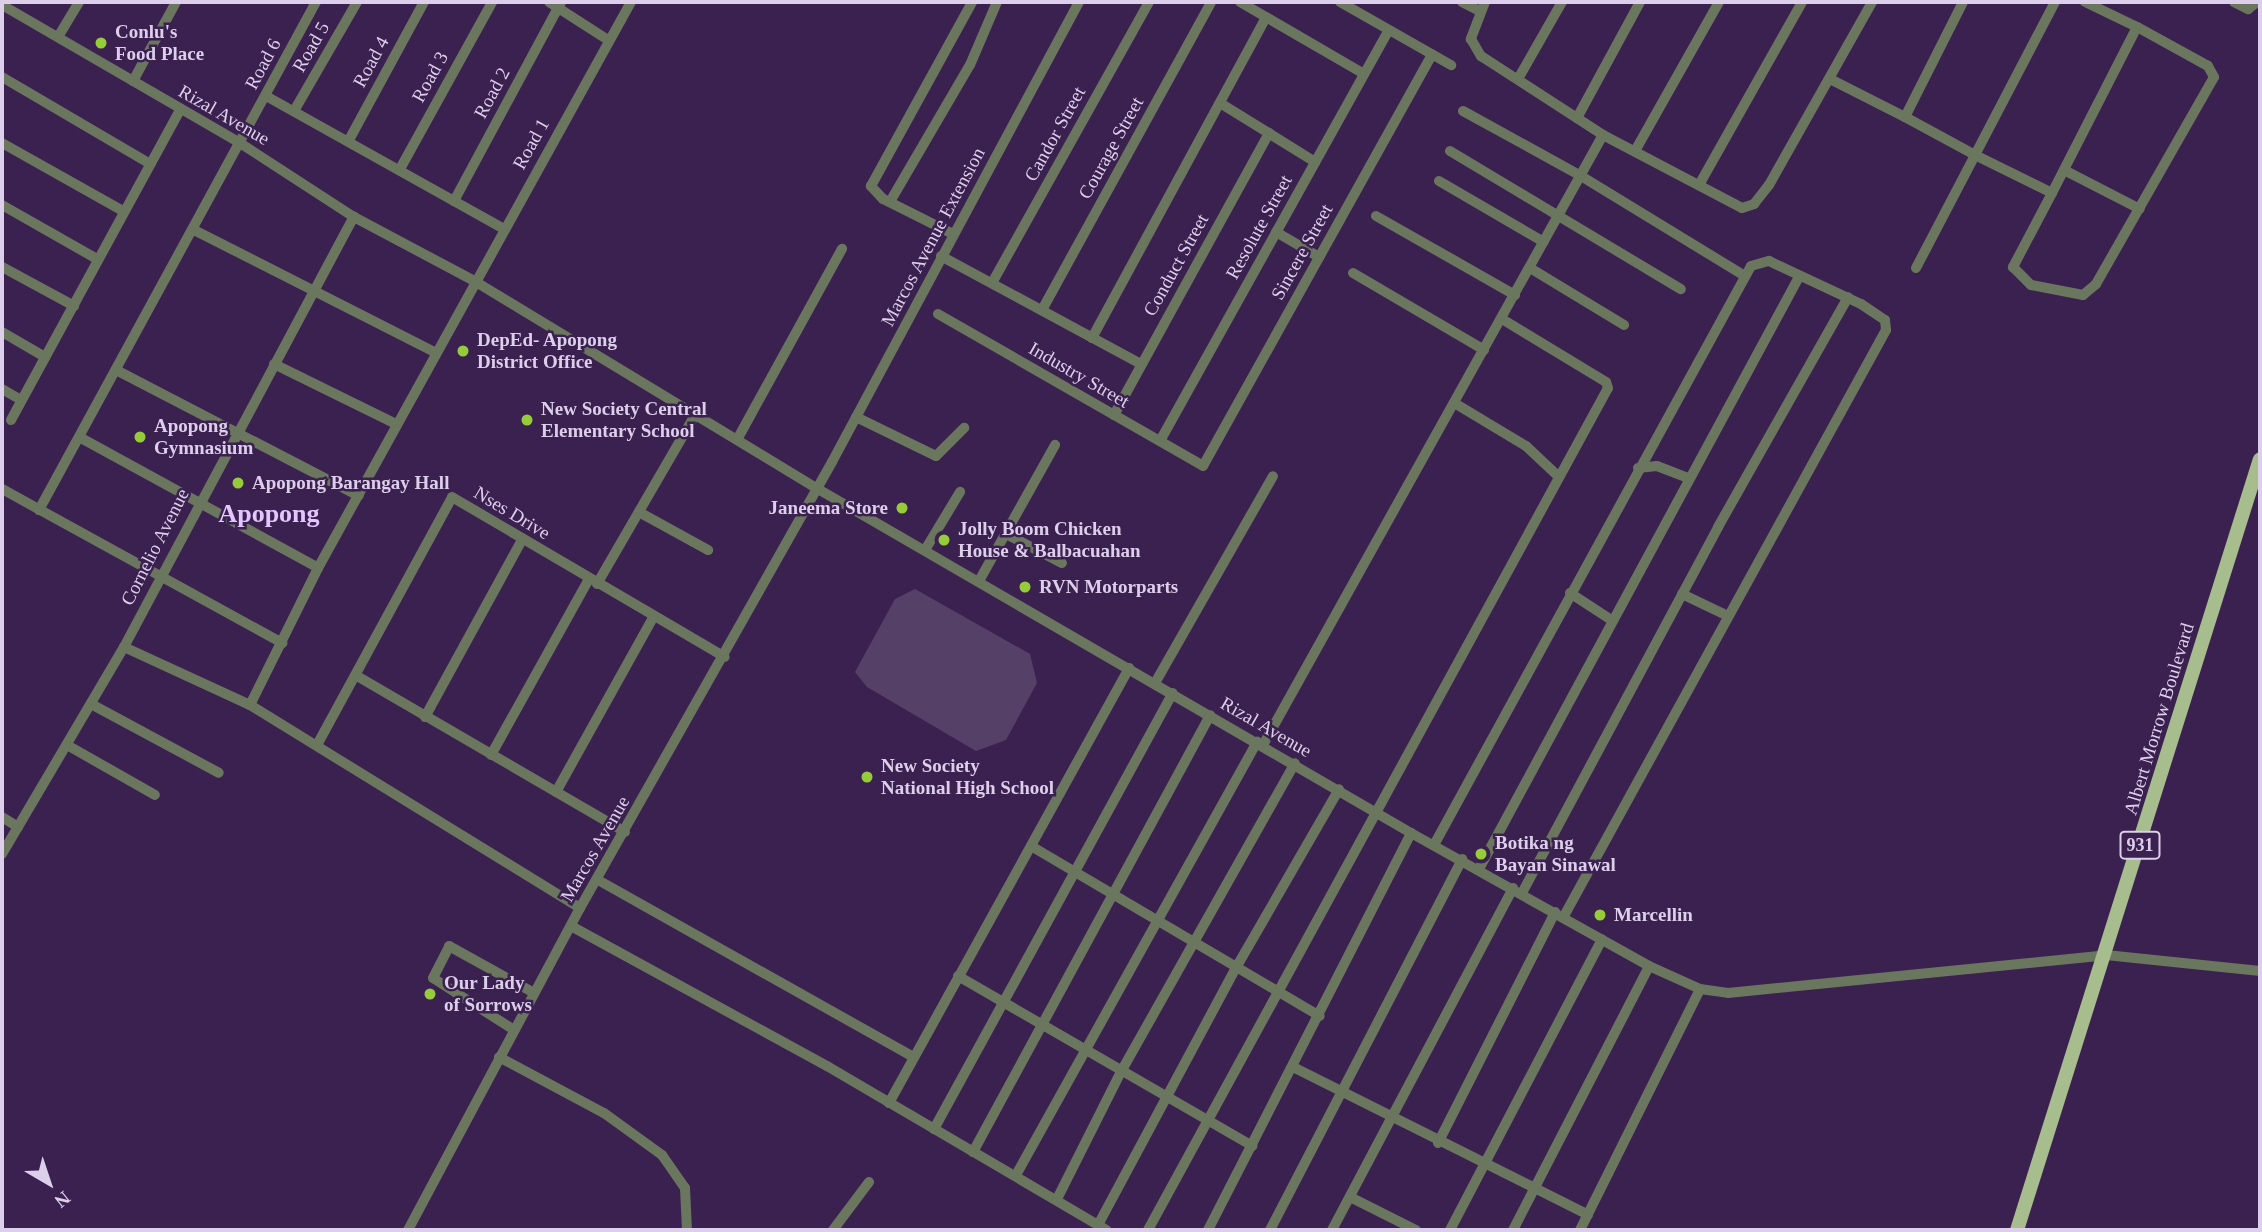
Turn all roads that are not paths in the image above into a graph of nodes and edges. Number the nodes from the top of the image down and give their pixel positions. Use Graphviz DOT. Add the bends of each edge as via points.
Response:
graph roads {
  1 [pos="79,2"];
  2 [pos="176,2"];
  3 [pos="316,2"];
  4 [pos="357,2"];
  5 [pos="424,2"];
  6 [pos="492,2"];
  7 [pos="631,2"];
  8 [pos="972,2"];
  9 [pos="997,2"];
  10 [pos="1079,2"];
  11 [pos="1149,2"];
  12 [pos="1211,2"];
  13 [pos="1240,2"];
  14 [pos="1340,2"];
  15 [pos="1462,2"];
  16 [pos="1562,2"];
  17 [pos="1640,2"];
  18 [pos="1719,2"];
  19 [pos="1802,2"];
  20 [pos="1872,2"];
  21 [pos="1964,2"];
  22 [pos="2055,2"];
  23 [pos="2085,2"];
  24 [pos="2234,2"];
  25 [pos="2257,2"];
  26 [pos="556,4"];
  27 [pos="2,6"];
  28 [pos="1483,6"];
  29 [pos="1266,17"];
  30 [pos="2137,27"];
  31 [pos="1389,30"];
  32 [pos="58,37"];
  33 [pos="608,40"];
  34 [pos="1432,54"];
  35 [pos="1451,65"];
  36 [pos="1364,74"];
  37 [pos="2,77"];
  38 [pos="1518,79"];
  39 [pos="1829,79"];
  40 [pos="133,81"];
  41 [pos="266,96"];
  42 [pos="1220,103"];
  43 [pos="180,110"];
  44 [pos="294,111"];
  45 [pos="1463,111"];
  46 [pos="1905,117"];
  47 [pos="1577,118"];
  48 [pos="1269,133"];
  49 [pos="1604,135"];
  50 [pos="349,140"];
  51 [pos="2,143"];
  52 [pos="240,143"];
  53 [pos="1450,151"];
  54 [pos="1635,151"];
  55 [pos="1975,155"];
  56 [pos="1315,162"];
  57 [pos="150,164"];
  58 [pos="400,169"];
  59 [pos="2064,170"];
  60 [pos="1581,176"];
  61 [pos="1439,181"];
  62 [pos="1699,186"];
  63 [pos="2052,192"];
  64 [pos="891,200"];
  65 [pos="454,201"];
  66 [pos="2,205"];
  67 [pos="2140,209"];
  68 [pos="123,211"];
  69 [pos="354,216"];
  70 [pos="1376,216"];
  71 [pos="1558,216"];
  72 [pos="504,229"];
  73 [pos="194,230"];
  74 [pos="1276,232"];
  75 [pos="953,234"];
  76 [pos="1544,242"];
  77 [pos="842,248"];
  78 [pos="941,256"];
  79 [pos="1319,257"];
  80 [pos="97,259"];
  81 [pos="2,267"];
  82 [pos="1530,268"];
  83 [pos="1916,268"];
  84 [pos="1353,273"];
  85 [pos="1745,276"];
  86 [pos="1799,277"];
  87 [pos="476,282"];
  88 [pos="992,283"];
  89 [pos="1681,289"];
  90 [pos="313,290"];
  91 [pos="1515,295"];
  92 [pos="1847,298"];
  93 [pos="74,306"];
  94 [pos="1042,310"];
  95 [pos="938,314"];
  96 [pos="1502,319"];
  97 [pos="1624,325"];
  98 [pos="2,332"];
  99 [pos="1092,338"];
  100 [pos="1484,350"];
  101 [pos="436,353"];
  102 [pos="45,357"];
  103 [pos="274,364"];
  104 [pos="1141,364"];
  105 [pos="118,370"];
  106 [pos="2,389"];
  107 [pos="21,400"];
  108 [pos="1456,404"];
  109 [pos="696,412"];
  110 [pos="1114,415"];
  111 [pos="856,417"];
  112 [pos="11,420"];
  113 [pos="397,424"];
  114 [pos="964,428"];
  115 [pos="237,433"];
  116 [pos="81,438"];
  117 [pos="738,438"];
  118 [pos="1160,441"];
  119 [pos="1055,445"];
  120 [pos="2260,459"];
  121 [pos="1203,466"];
  122 [pos="1638,468"];
  123 [pos="1273,476"];
  124 [pos="1559,476"];
  125 [pos="1688,478"];
  126 [pos="2,488"];
  127 [pos="818,489"];
  128 [pos="960,492"];
  129 [pos="359,496"];
  130 [pos="197,503"];
  131 [pos="39,510"];
  132 [pos="639,512"];
  133 [pos="1006,534"];
  134 [pos="522,540"];
  135 [pos="708,550"];
  136 [pos="925,550"];
  137 [pos="1062,563"];
  138 [pos="318,568"];
  139 [pos="161,575"];
  140 [pos="593,581"];
  141 [pos="979,581"];
  142 [pos="1570,593"];
  143 [pos="1682,594"];
  144 [pos="1728,615"];
  145 [pos="654,617"];
  146 [pos="1613,621"];
  147 [pos="282,643"];
  148 [pos="124,647"];
  149 [pos="725,657"];
  150 [pos="1129,668"];
  151 [pos="357,676"];
  152 [pos="1155,683"];
  153 [pos="1174,694"];
  154 [pos="91,704"];
  155 [pos="250,705"];
  156 [pos="1210,715"];
  157 [pos="425,717"];
  158 [pos="1260,743"];
  159 [pos="67,745"];
  160 [pos="317,745"];
  161 [pos="491,755"];
  162 [pos="1295,763"];
  163 [pos="219,773"];
  164 [pos="1339,789"];
  165 [pos="556,792"];
  166 [pos="155,795"];
  167 [pos="1375,811"];
  168 [pos="2,817"];
  169 [pos="18,827"];
  170 [pos="625,832"];
  171 [pos="1411,833"];
  172 [pos="1434,845"];
  173 [pos="1031,846"];
  174 [pos="2,854"];
  175 [pos="1462,859"];
  176 [pos="1479,869"];
  177 [pos="1076,871"];
  178 [pos="598,880"];
  179 [pos="1518,890"];
  180 [pos="1113,893"];
  181 [pos="580,908"];
  182 [pos="1559,914"];
  183 [pos="1158,920"];
  184 [pos="571,926"];
  185 [pos="1602,939"];
  186 [pos="1196,943"];
  187 [pos="2106,955"];
  188 [pos="1237,966"];
  189 [pos="1649,966"];
  190 [pos="2260,971"];
  191 [pos="958,976"];
  192 [pos="1700,989"];
  193 [pos="1279,991"];
  194 [pos="534,993"];
  195 [pos="1004,1002"];
  196 [pos="1320,1016"];
  197 [pos="1042,1024"];
  198 [pos="514,1030"];
  199 [pos="1087,1050"];
  200 [pos="914,1056"];
  201 [pos="499,1057"];
  202 [pos="1293,1067"];
  203 [pos="1122,1070"];
  204 [pos="1341,1092"];
  205 [pos="1169,1098"];
  206 [pos="889,1103"];
  207 [pos="1392,1119"];
  208 [pos="1209,1121"];
  209 [pos="934,1129"];
  210 [pos="1438,1143"];
  211 [pos="1252,1146"];
  212 [pos="973,1152"];
  213 [pos="1483,1166"];
  214 [pos="1016,1175"];
  215 [pos="869,1182"];
  216 [pos="1532,1191"];
  217 [pos="1350,1196"];
  218 [pos="1057,1199"];
  219 [pos="1588,1215"];
  220 [pos="1395,1225"];
  221 [pos="1102,1228"];
  222 [pos="408,1230"];
  223 [pos="687,1230"];
  224 [pos="834,1230"];
  225 [pos="1148,1230"];
  226 [pos="1208,1230"];
  227 [pos="1270,1230"];
  228 [pos="1332,1230"];
  229 [pos="1416,1230"];
  230 [pos="1450,1230"];
  231 [pos="1513,1230"];
  232 [pos="1580,1230"];
  233 [pos="2017,1230"];
  1 -- 32 [label="street"];
  2 -- 40 [label="street"];
  3 -- 41 [label="street, Road 6"];
  4 -- 44 [label="street, Road 5"];
  5 -- 50 [label="street, Road 4"];
  6 -- 58 [label="street, Road 3"];
  7 -- 33 [label="street, Road 1"];
  8 -- 64 [label="street" via="915,111 872,180 875,194"];
  9 -- 64 [label="street" via="970,65"];
  10 -- 75 [label="street, Marcos Avenue Extension"];
  11 -- 88 [label="street, Candor Street"];
  12 -- 94 [label="street, Courage Street"];
  13 -- 29 [label="street"];
  14 -- 31 [label="street"];
  15 -- 28 [label="street"];
  16 -- 38 [label="street"];
  17 -- 47 [label="street"];
  18 -- 54 [label="street"];
  19 -- 62 [label="street"];
  20 -- 39 [label="street"];
  21 -- 46 [label="street"];
  22 -- 55 [label="street"];
  23 -- 30 [label="street"];
  24 -- 25 [label="street" via="2248,9"];
  26 -- 33 [label="street"];
  26 -- 65 [label="street, Road 2"];
  27 -- 32 [label="street, Rizal Avenue"];
  28 -- 38 [label="street" via="1471,39 1476,51"];
  29 -- 36 [label="street"];
  29 -- 42 [label="street"];
  30 -- 59 [label="street"];
  30 -- 67 [label="street" via="2208,66 2214,77"];
  31 -- 34 [label="street"];
  31 -- 36 [label="street, Resolute Street"];
  32 -- 40 [label="street, Rizal Avenue"];
  33 -- 72 [label="street, Road 1"];
  34 -- 35 [label="street"];
  34 -- 79 [label="street, Sincere Street"];
  36 -- 56 [label="street, Resolute Street"];
  37 -- 57 [label="street"];
  38 -- 47 [label="street"];
  39 -- 46 [label="street"];
  39 -- 62 [label="street" via="1754,204 1734,206"];
  40 -- 43 [label="street, Rizal Avenue"];
  41 -- 44 [label="street"];
  41 -- 52 [label="street, Road 6"];
  42 -- 48 [label="street"];
  42 -- 99 [label="street"];
  43 -- 52 [label="street, Rizal Avenue"];
  43 -- 57 [label="street"];
  44 -- 50 [label="street"];
  45 -- 60 [label="street"];
  46 -- 55 [label="street"];
  47 -- 49 [label="street"];
  48 -- 56 [label="street"];
  48 -- 104 [label="street, Conduct Street"];
  49 -- 54 [label="street"];
  49 -- 60 [label="street"];
  50 -- 58 [label="street"];
  51 -- 68 [label="street"];
  52 -- 69 [label="street, Rizal Avenue"];
  52 -- 73 [label="street, Road 6"];
  53 -- 71 [label="street"];
  54 -- 62 [label="street"];
  55 -- 63 [label="street"];
  55 -- 83 [label="street"];
  56 -- 74 [label="street, Resolute Street"];
  57 -- 68 [label="street"];
  58 -- 65 [label="street"];
  59 -- 63 [label="street"];
  59 -- 67 [label="street"];
  60 -- 71 [label="street"];
  60 -- 85 [label="street"];
  61 -- 76 [label="street"];
  63 -- 67 [label="street" via="2013,267 2031,285 2077,296 2094,287"];
  64 -- 75 [label="street"];
  65 -- 72 [label="street"];
  66 -- 80 [label="street"];
  68 -- 80 [label="street"];
  69 -- 87 [label="street, Rizal Avenue"];
  69 -- 90 [label="street, Cornelio Avenue"];
  70 -- 91 [label="street"];
  71 -- 76 [label="street"];
  71 -- 89 [label="street"];
  72 -- 87 [label="street, Road 1"];
  73 -- 90 [label="street"];
  73 -- 105 [label="street, Road 6"];
  74 -- 79 [label="street"];
  74 -- 118 [label="street, Resolute Street"];
  75 -- 78 [label="street, Marcos Avenue Extension"];
  76 -- 82 [label="street"];
  77 -- 117 [label="street"];
  78 -- 88 [label="street"];
  78 -- 111 [label="street, Marcos Avenue Extension"];
  79 -- 121 [label="street, Sincere Street"];
  80 -- 93 [label="street"];
  81 -- 93 [label="street"];
  82 -- 91 [label="street"];
  82 -- 97 [label="street"];
  84 -- 100 [label="street"];
  85 -- 86 [label="street" via="1753,264 1763,260"];
  85 -- 122 [label="street"];
  86 -- 92 [label="street"];
  86 -- 125 [label="street"];
  87 -- 101 [label="street, Road 1"];
  87 -- 109 [label="street, Rizal Avenue"];
  88 -- 94 [label="street"];
  90 -- 101 [label="street"];
  90 -- 103 [label="street, Cornelio Avenue"];
  91 -- 96 [label="street"];
  92 -- 143 [label="street"];
  92 -- 144 [label="street" via="1882,317 1886,330"];
  93 -- 102 [label="street"];
  94 -- 99 [label="street"];
  95 -- 110 [label="street, Industry Street"];
  96 -- 100 [label="street"];
  96 -- 124 [label="street" via="1607,385"];
  98 -- 102 [label="street"];
  99 -- 104 [label="street"];
  100 -- 108 [label="street"];
  101 -- 113 [label="street, Road 1"];
  102 -- 107 [label="street"];
  103 -- 113 [label="street"];
  103 -- 115 [label="street, Cornelio Avenue"];
  104 -- 110 [label="street, Conduct Street"];
  105 -- 115 [label="street"];
  105 -- 116 [label="street, Road 6"];
  106 -- 107 [label="street"];
  107 -- 112 [label="street"];
  108 -- 124 [label="street" via="1526,446"];
  108 -- 158 [label="street"];
  109 -- 117 [label="street, Rizal Avenue"];
  109 -- 132 [label="street"];
  110 -- 118 [label="street, Industry Street"];
  111 -- 114 [label="street" via="936,456"];
  111 -- 127 [label="street, Marcos Avenue Extension"];
  113 -- 129 [label="street, Road 1"];
  115 -- 129 [label="street"];
  115 -- 130 [label="street, Cornelio Avenue"];
  116 -- 130 [label="street"];
  116 -- 131 [label="street, Road 6"];
  117 -- 127 [label="street, Rizal Avenue"];
  118 -- 121 [label="street, Industry Street"];
  119 -- 133 [label="street"];
  120 -- 187 [label="main road, Albert Morrow Boulevard / 931"];
  122 -- 125 [label="street" via="1657,466"];
  122 -- 142 [label="street"];
  123 -- 152 [label="street"];
  124 -- 167 [label="street"];
  125 -- 146 [label="street"];
  126 -- 131 [label="street"];
  127 -- 136 [label="street, Rizal Avenue"];
  127 -- 149 [label="street, Marcos Avenue"];
  128 -- 136 [label="street"];
  129 -- 138 [label="street, Road 1"];
  130 -- 138 [label="street"];
  130 -- 139 [label="street, Cornelio Avenue"];
  131 -- 139 [label="street"];
  132 -- 135 [label="street"];
  132 -- 140 [label="street"];
  133 -- 137 [label="street"];
  133 -- 141 [label="street"];
  134 -- 140 [label="street, Nses Drive"];
  134 -- 151 [label="street, Nses Drive" via="453,497"];
  134 -- 157 [label="street"];
  136 -- 141 [label="street, Rizal Avenue"];
  138 -- 147 [label="street, Road 1"];
  139 -- 147 [label="street"];
  139 -- 148 [label="street, Cornelio Avenue"];
  140 -- 145 [label="street, Nses Drive"];
  140 -- 161 [label="street"];
  141 -- 150 [label="street, Rizal Avenue"];
  142 -- 146 [label="street"];
  142 -- 172 [label="street"];
  143 -- 144 [label="street"];
  143 -- 179 [label="street"];
  144 -- 182 [label="street"];
  145 -- 149 [label="street, Nses Drive"];
  145 -- 165 [label="street"];
  146 -- 176 [label="street"];
  147 -- 155 [label="street, Road 1"];
  148 -- 154 [label="street, Cornelio Avenue"];
  148 -- 155 [label="street"];
  149 -- 170 [label="street, Marcos Avenue"];
  150 -- 152 [label="street, Rizal Avenue"];
  150 -- 173 [label="street"];
  151 -- 157 [label="street"];
  151 -- 160 [label="street, Nses Drive"];
  152 -- 153 [label="street, Rizal Avenue"];
  153 -- 156 [label="street, Rizal Avenue"];
  153 -- 177 [label="street"];
  154 -- 159 [label="street, Cornelio Avenue"];
  154 -- 163 [label="street"];
  155 -- 160 [label="street"];
  156 -- 158 [label="street, Rizal Avenue"];
  156 -- 180 [label="street"];
  157 -- 161 [label="street"];
  158 -- 162 [label="street, Rizal Avenue"];
  158 -- 183 [label="street"];
  159 -- 166 [label="street"];
  159 -- 169 [label="street, Cornelio Avenue"];
  160 -- 181 [label="street"];
  161 -- 165 [label="street"];
  162 -- 164 [label="street, Rizal Avenue"];
  162 -- 186 [label="street"];
  164 -- 167 [label="street, Rizal Avenue"];
  164 -- 188 [label="street"];
  165 -- 170 [label="street"];
  167 -- 171 [label="street, Rizal Avenue"];
  167 -- 193 [label="street"];
  168 -- 169 [label="street"];
  169 -- 174 [label="street, Cornelio Avenue"];
  170 -- 178 [label="street, Marcos Avenue"];
  171 -- 172 [label="street, Rizal Avenue"];
  171 -- 196 [label="street"];
  172 -- 175 [label="street, Rizal Avenue"];
  173 -- 177 [label="street"];
  173 -- 191 [label="street"];
  175 -- 176 [label="street, Rizal Avenue"];
  175 -- 204 [label="street"];
  176 -- 179 [label="street, Rizal Avenue"];
  177 -- 180 [label="street"];
  177 -- 195 [label="street"];
  178 -- 181 [label="street, Marcos Avenue"];
  178 -- 200 [label="street"];
  179 -- 182 [label="street, Rizal Avenue"];
  179 -- 207 [label="street"];
  180 -- 183 [label="street"];
  180 -- 197 [label="street"];
  181 -- 184 [label="street, Marcos Avenue"];
  182 -- 185 [label="street, Rizal Avenue"];
  182 -- 210 [label="street"];
  183 -- 186 [label="street"];
  183 -- 199 [label="street"];
  184 -- 194 [label="street, Marcos Avenue"];
  184 -- 206 [label="street"];
  185 -- 189 [label="street, Rizal Avenue"];
  185 -- 213 [label="street"];
  186 -- 188 [label="street"];
  186 -- 203 [label="street"];
  187 -- 190 [label="street, Rizal Avenue"];
  187 -- 192 [label="street, Rizal Avenue" via="1728,993"];
  187 -- 233 [label="main road, Albert Morrow Boulevard / 931"];
  188 -- 193 [label="street"];
  188 -- 205 [label="street"];
  189 -- 192 [label="street, Rizal Avenue"];
  189 -- 216 [label="street"];
  191 -- 195 [label="street"];
  191 -- 200 [label="street"];
  192 -- 219 [label="street"];
  193 -- 196 [label="street"];
  193 -- 208 [label="street"];
  194 -- 198 [label="street, Marcos Avenue"];
  194 -- 198 [label="street" via="449,946 432,978"];
  195 -- 197 [label="street"];
  195 -- 209 [label="street"];
  196 -- 202 [label="street"];
  197 -- 199 [label="street"];
  197 -- 212 [label="street"];
  198 -- 201 [label="street, Marcos Avenue"];
  199 -- 203 [label="street"];
  199 -- 214 [label="street"];
  200 -- 206 [label="street"];
  201 -- 222 [label="street, Marcos Avenue"];
  201 -- 223 [label="street" via="604,1113 662,1155 685,1188"];
  202 -- 204 [label="street"];
  202 -- 211 [label="street"];
  203 -- 205 [label="street"];
  203 -- 218 [label="street"];
  204 -- 207 [label="street"];
  204 -- 227 [label="street"];
  205 -- 208 [label="street"];
  205 -- 221 [label="street"];
  206 -- 209 [label="street"];
  207 -- 210 [label="street"];
  207 -- 217 [label="street"];
  208 -- 211 [label="street"];
  208 -- 225 [label="street"];
  209 -- 212 [label="street"];
  210 -- 213 [label="street"];
  211 -- 226 [label="street"];
  212 -- 214 [label="street"];
  213 -- 216 [label="street"];
  213 -- 230 [label="street"];
  214 -- 218 [label="street"];
  215 -- 224 [label="street"];
  216 -- 219 [label="street"];
  216 -- 231 [label="street"];
  217 -- 220 [label="street"];
  217 -- 228 [label="street"];
  218 -- 221 [label="street"];
  219 -- 232 [label="street"];
  220 -- 229 [label="street"];
}
